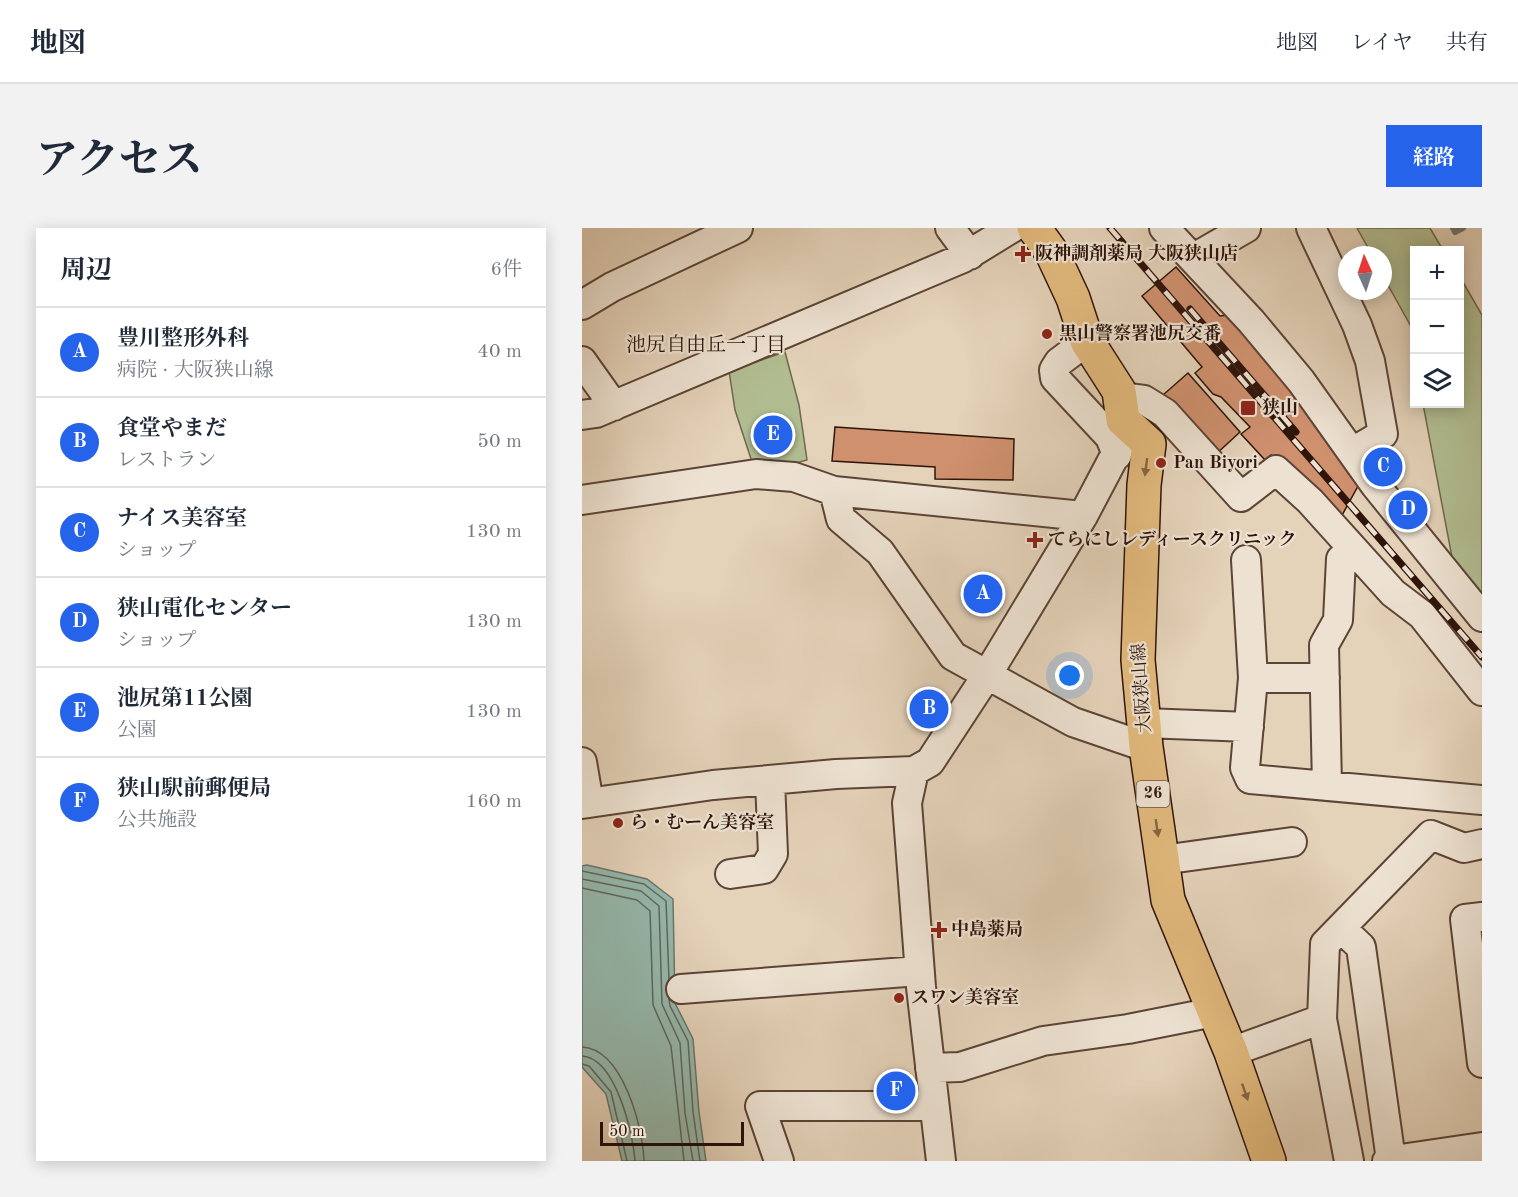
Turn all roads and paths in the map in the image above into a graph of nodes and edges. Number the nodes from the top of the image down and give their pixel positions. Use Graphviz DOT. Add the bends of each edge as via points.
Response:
graph roads {
  1 [pos="738,228"];
  2 [pos="950,228"];
  3 [pos="1012,228"];
  4 [pos="1034,228"];
  5 [pos="1164,228"];
  6 [pos="1246,228"];
  7 [pos="1311,228"];
  8 [pos="969,255"];
  9 [pos="1194,258"];
  10 [pos="582,305"];
  11 [pos="1087,341"];
  12 [pos="582,361"];
  13 [pos="614,406"];
  14 [pos="1122,409"];
  15 [pos="582,415"];
  16 [pos="1352,452"];
  17 [pos="1117,455"];
  18 [pos="834,491"];
  19 [pos="582,500"];
  20 [pos="1083,516"];
  21 [pos="1341,559"];
  22 [pos="1246,560"];
  23 [pos="1482,617"];
  24 [pos="987,675"];
  25 [pos="1478,677"];
  26 [pos="1253,678"];
  27 [pos="1325,678"];
  28 [pos="1249,727"];
  29 [pos="1145,735"];
  30 [pos="582,762"];
  31 [pos="914,771"];
  32 [pos="770,780"];
  33 [pos="1327,786"];
  34 [pos="1482,800"];
  35 [pos="586,803"];
  36 [pos="1293,842"];
  37 [pos="1482,844"];
  38 [pos="1162,860"];
  39 [pos="730,874"];
  40 [pos="1482,917"];
  41 [pos="1341,928"];
  42 [pos="920,971"];
  43 [pos="681,988"];
  44 [pos="1214,1012"];
  45 [pos="1322,1019"];
  46 [pos="1231,1052"];
  47 [pos="1482,1064"];
  48 [pos="930,1068"];
  49 [pos="934,1106"];
  50 [pos="1482,1147"];
  51 [pos="1389,1160"];
  52 [pos="779,1161"];
  53 [pos="941,1161"];
  54 [pos="1269,1161"];
  55 [pos="1349,1161"];
  1 -- 10 [label="street"];
  2 -- 8 [label="street"];
  3 -- 8 [label="street"];
  4 -- 11 [label="main road, 大阪狭山線 / 26" via="1052,253"];
  5 -- 9 [label="street"];
  6 -- 9 [label="street"];
  7 -- 16 [label="street" via="1357,325 1374,380 1383,434"];
  8 -- 13 [label="street"];
  9 -- 16 [label="street" via="1301,381"];
  11 -- 14 [label="main road, 大阪狭山線 / 26"];
  11 -- 17 [label="street" via="1059,362 1055,378 1110,437"];
  12 -- 13 [label="street"];
  13 -- 15 [label="street"];
  14 -- 17 [label="street" via="1123,440"];
  14 -- 25 [label="street" via="1144,400 1165,413 1241,497 1276,470 1310,501 1392,593 1422,615"];
  14 -- 29 [label="main road, 大阪狭山線 / 26, one-way" via="1149,444 1138,660"];
  16 -- 23 [label="street"];
  17 -- 20 [label="street"];
  18 -- 19 [label="street" via="794,477 756,474"];
  18 -- 20 [label="street"];
  18 -- 24 [label="street" via="841,519 880,552 953,656"];
  20 -- 24 [label="street"];
  21 -- 27 [label="street" via="1338,620 1324,645"];
  22 -- 26 [label="street"];
  24 -- 29 [label="street" via="1073,722"];
  24 -- 31 [label="street" via="930,762"];
  26 -- 27 [label="street"];
  26 -- 28 [label="street"];
  27 -- 33 [label="street"];
  28 -- 29 [label="street"];
  28 -- 33 [label="street" via="1245,768 1250,779"];
  29 -- 38 [label="main road, 大阪狭山線 / 26, one-way"];
  30 -- 35 [label="street"];
  31 -- 32 [label="street"];
  31 -- 42 [label="street" via="907,803"];
  32 -- 35 [label="street"];
  32 -- 39 [label="street" via="773,854 764,869"];
  33 -- 34 [label="street"];
  36 -- 38 [label="street"];
  37 -- 41 [label="street" via="1464,848 1431,835"];
  38 -- 44 [label="main road, 大阪狭山線 / 26" via="1168,900"];
  40 -- 47 [label="street" via="1465,919"];
  41 -- 45 [label="street" via="1325,944"];
  41 -- 51 [label="street" via="1361,947"];
  42 -- 43 [label="street"];
  42 -- 48 [label="street"];
  44 -- 46 [label="main road, 大阪狭山線 / 26"];
  44 -- 48 [label="street" via="1043,1041 960,1066"];
  45 -- 46 [label="street"];
  45 -- 55 [label="street"];
  46 -- 54 [label="main road, 大阪狭山線 / 26, one-way"];
  48 -- 49 [label="street"];
  49 -- 52 [label="street" via="760,1106"];
  49 -- 53 [label="street"];
  50 -- 51 [label="street"];
}
